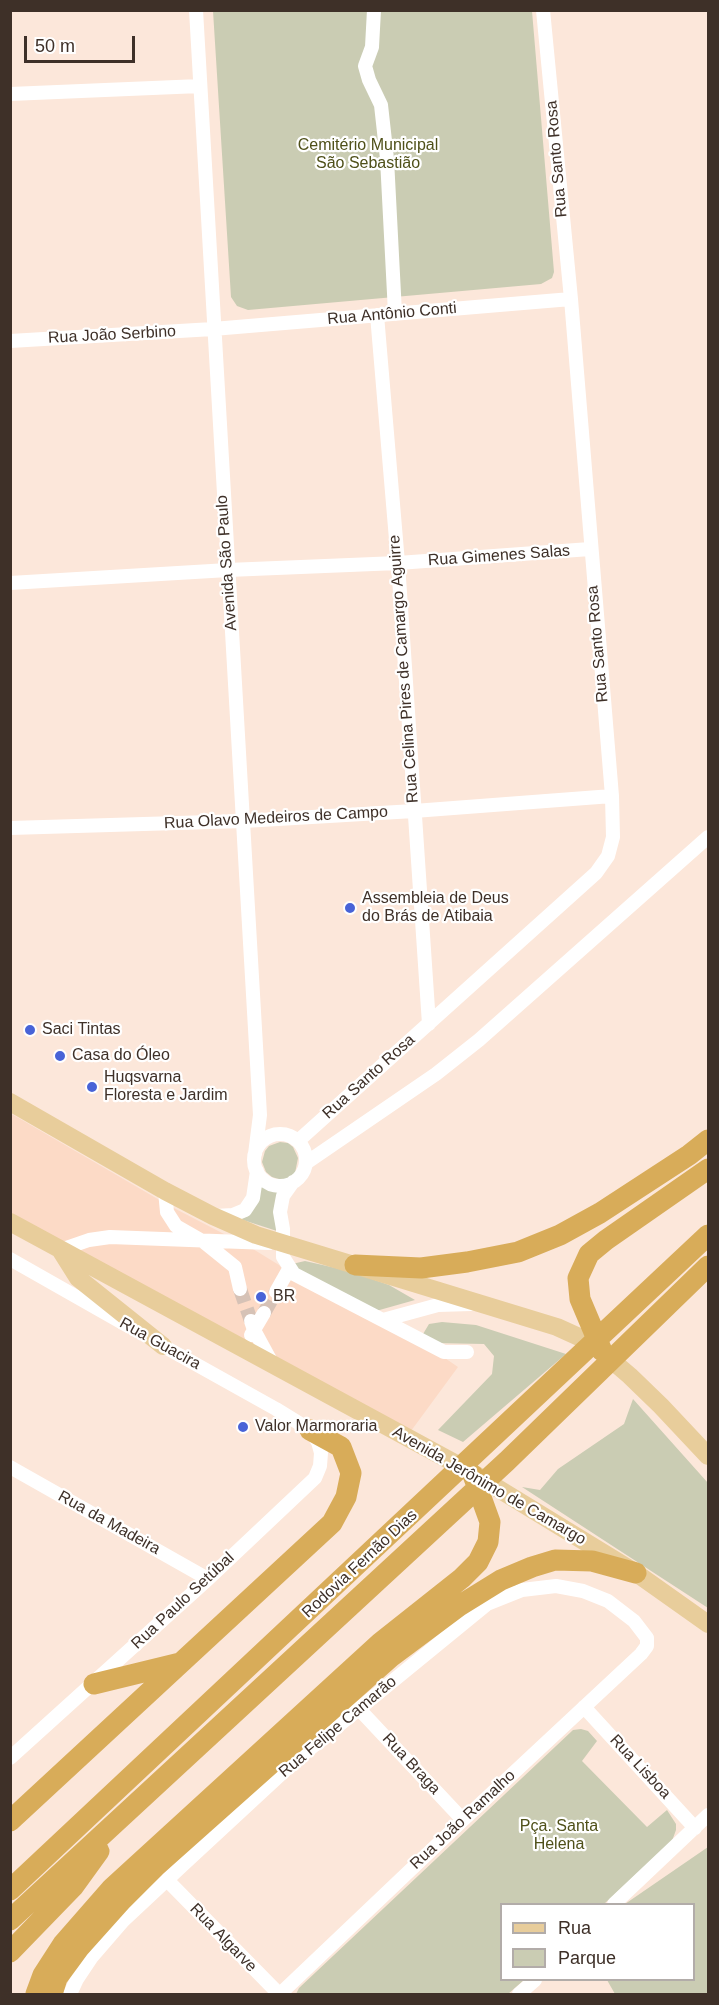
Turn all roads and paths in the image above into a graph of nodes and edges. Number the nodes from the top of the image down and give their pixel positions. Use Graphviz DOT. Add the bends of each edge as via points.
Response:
graph roads {
  1 [pos="196,10"];
  2 [pos="374,10"];
  3 [pos="543,10"];
  4 [pos="201,86"];
  5 [pos="10,94"];
  6 [pos="571,299"];
  7 [pos="395,313"];
  8 [pos="377,315"];
  9 [pos="213,329"];
  10 [pos="10,341"];
  11 [pos="590,549"];
  12 [pos="398,563"];
  13 [pos="228,570"];
  14 [pos="10,583"];
  15 [pos="612,796"];
  16 [pos="414,811"];
  17 [pos="244,821"];
  18 [pos="10,828"];
  19 [pos="708,837"];
  20 [pos="429,1024"];
  21 [pos="10,1102"];
  22 [pos="260,1115"];
  23 [pos="282,1134"];
  24 [pos="708,1140"];
  25 [pos="298,1141"];
  26 [pos="255,1154"];
  27 [pos="306,1163"];
  28 [pos="708,1169"];
  29 [pos="257,1171"];
  30 [pos="293,1182"];
  31 [pos="165,1191"];
  32 [pos="213,1216"];
  33 [pos="10,1222"];
  34 [pos="708,1235"];
  35 [pos="204,1242"];
  36 [pos="283,1243"];
  37 [pos="60,1250"];
  38 [pos="10,1259"];
  39 [pos="355,1265"];
  40 [pos="708,1266"];
  41 [pos="289,1269"];
  42 [pos="240,1289"];
  43 [pos="276,1292"];
  44 [pos="476,1303"];
  45 [pos="264,1313"];
  46 [pos="383,1320"];
  47 [pos="253,1326"];
  48 [pos="163,1346"];
  49 [pos="244,1348"];
  50 [pos="467,1352"];
  51 [pos="602,1352"];
  52 [pos="272,1363"];
  53 [pos="310,1430"];
  54 [pos="708,1456"];
  55 [pos="10,1467"];
  56 [pos="471,1472"];
  57 [pos="636,1573"];
  58 [pos="208,1579"];
  59 [pos="686,1608"];
  60 [pos="708,1624"];
  61 [pos="708,1635"];
  62 [pos="647,1646"];
  63 [pos="180,1663"];
  64 [pos="94,1684"];
  65 [pos="584,1707"];
  66 [pos="359,1709"];
  67 [pos="10,1758"];
  68 [pos="131,1809"];
  69 [pos="708,1815"];
  70 [pos="463,1820"];
  71 [pos="10,1821"];
  72 [pos="695,1828"];
  73 [pos="168,1881"];
  74 [pos="10,1890"];
  75 [pos="616,1903"];
  76 [pos="10,1920"];
  77 [pos="10,1952"];
  78 [pos="534,1981"];
  79 [pos="36,1995"];
  80 [pos="52,1995"];
  81 [pos="70,1995"];
  82 [pos="279,1995"];
  83 [pos="519,1995"];
  1 -- 4 [label="street, Avenida São Paulo"];
  2 -- 7 [label="street" via="372,47 365,66 381,105"];
  3 -- 6 [label="street, Rua Santo Rosa"];
  4 -- 5 [label="street"];
  4 -- 9 [label="street, Avenida São Paulo"];
  6 -- 7 [label="street, Rua Antônio Conti"];
  6 -- 11 [label="street, Rua Santo Rosa"];
  7 -- 8 [label="street, Rua Antônio Conti"];
  8 -- 9 [label="street, Rua Antônio Conti"];
  8 -- 12 [label="street, Rua Celina Pires de Camargo Aguirre"];
  9 -- 10 [label="street, Rua João Serbino"];
  9 -- 13 [label="street, Avenida São Paulo"];
  11 -- 12 [label="street, Rua Gimenes Salas"];
  11 -- 15 [label="street, Rua Santo Rosa"];
  12 -- 13 [label="street, Rua Gimenes Salas"];
  12 -- 16 [label="street, Rua Celina Pires de Camargo Aguirre"];
  13 -- 14 [label="street, Rua Gimenes Salas"];
  13 -- 17 [label="street, Avenida São Paulo"];
  15 -- 16 [label="street, Rua Olavo Medeiros de Campo"];
  15 -- 20 [label="street, Rua Santo Rosa" via="613,837 608,856 596,873"];
  16 -- 17 [label="street, Rua Olavo Medeiros de Campo"];
  16 -- 20 [label="street, Rua Celina Pires de Camargo Aguirre"];
  17 -- 18 [label="street, Rua Olavo Medeiros de Campo"];
  17 -- 22 [label="street, Avenida São Paulo"];
  19 -- 27 [label="street" via="478,1040 436,1074"];
  20 -- 25 [label="street, Rua Santo Rosa"];
  21 -- 31 [label="main road"];
  22 -- 23 [label="street"];
  22 -- 26 [label="street, Avenida São Paulo"];
  23 -- 25 [label="street"];
  23 -- 26 [label="street" via="265,1139"];
  24 -- 39 [label="highway" via="600,1213 518,1252 421,1268"];
  25 -- 27 [label="street"];
  26 -- 29 [label="street"];
  27 -- 30 [label="street" via="300,1178"];
  28 -- 51 [label="highway" via="589,1254 578,1278 580,1299"];
  29 -- 30 [label="street" via="270,1184"];
  29 -- 32 [label="street" via="253,1198 245,1210"];
  30 -- 36 [label="street" via="283,1196 280,1212"];
  31 -- 32 [label="main road"];
  31 -- 35 [label="street" via="167,1212 176,1226"];
  32 -- 36 [label="main road"];
  33 -- 37 [label="main road, Avenida Jerônimo de Camargo"];
  34 -- 74 [label="highway, Rodovia Fernão Dias"];
  35 -- 36 [label="street"];
  35 -- 37 [label="street" via="110,1237"];
  35 -- 42 [label="street" via="235,1267"];
  36 -- 39 [label="main road"];
  36 -- 41 [label="street" via="283,1257"];
  37 -- 48 [label="main road" via="78,1278"];
  37 -- 49 [label="main road, Avenida Jerônimo de Camargo"];
  38 -- 48 [label="street, Rua Guacira"];
  39 -- 44 [label="main road"];
  40 -- 68 [label="highway, Rodovia Fernão Dias" via="507,1461"];
  41 -- 43 [label="street"];
  41 -- 46 [label="street"];
  44 -- 46 [label="street" via="438,1305"];
  44 -- 51 [label="main road" via="557,1327"];
  45 -- 47 [label="street"];
  46 -- 50 [label="street" via="444,1352"];
  47 -- 49 [label="street"];
  47 -- 52 [label="street"];
  48 -- 53 [label="street, Rua Guacira"];
  49 -- 52 [label="main road, Avenida Jerônimo de Camargo"];
  51 -- 54 [label="main road"];
  52 -- 56 [label="main road, Avenida Jerônimo de Camargo"];
  53 -- 58 [label="street, Rua Paulo Setúbal" via="321,1453 315,1478"];
  53 -- 63 [label="highway" via="341,1447 351,1473 346,1497 332,1522"];
  55 -- 58 [label="street, Rua da Madeira"];
  56 -- 57 [label="main road, Avenida Jerônimo de Camargo"];
  56 -- 79 [label="highway" via="490,1522 488,1542 478,1562 380,1644 112,1888 63,1944 43,1975"];
  57 -- 59 [label="main road, Avenida Jerônimo de Camargo"];
  57 -- 80 [label="highway" via="592,1561 555,1560 501,1580 459,1606 392,1656 155,1867 78,1947 57,1978"];
  58 -- 64 [label="street, Rua Paulo Setúbal"];
  59 -- 60 [label="main road, Avenida Jerônimo de Camargo"];
  59 -- 61 [label="street"];
  62 -- 65 [label="street, Rua João Ramalho"];
  62 -- 66 [label="street, Rua Felipe Camarão" via="647,1638 634,1621 608,1601 556,1586 522,1590 487,1604"];
  63 -- 64 [label="highway"];
  63 -- 71 [label="highway"];
  64 -- 67 [label="street, Rua Paulo Setúbal"];
  65 -- 70 [label="street, Rua João Ramalho"];
  65 -- 72 [label="street, Rua Lisboa"];
  66 -- 70 [label="street, Rua Braga"];
  66 -- 73 [label="street, Rua Felipe Camarão" via="295,1761"];
  68 -- 76 [label="highway, Rodovia Fernão Dias"];
  68 -- 77 [label="highway" via="73,1887"];
  69 -- 72 [label="street"];
  70 -- 82 [label="street, Rua João Ramalho"];
  72 -- 75 [label="street"];
  73 -- 81 [label="street, Rua Felipe Camarão" via="123,1921 91,1958"];
  73 -- 82 [label="street, Rua Algarve"];
  78 -- 83 [label="street"];
}
